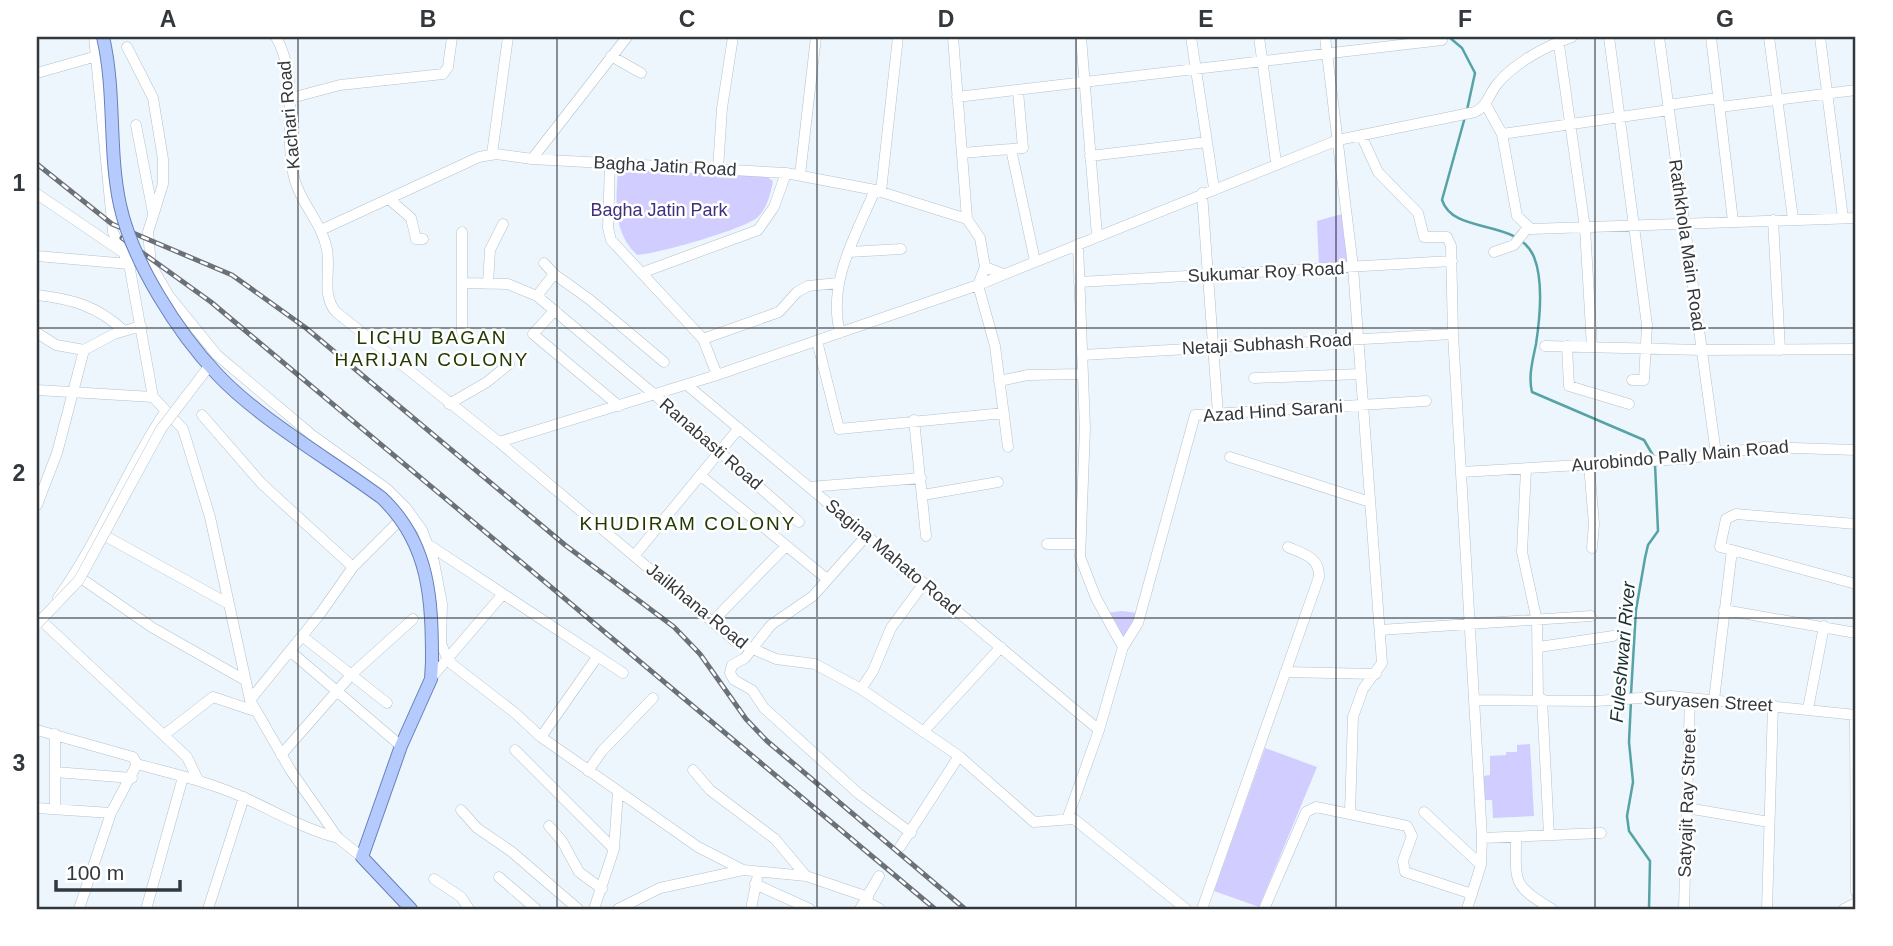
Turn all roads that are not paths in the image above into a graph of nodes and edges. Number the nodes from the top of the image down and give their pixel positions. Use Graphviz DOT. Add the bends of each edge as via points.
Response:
graph roads {
  1 [pos="94,37"];
  2 [pos="103,37"];
  3 [pos="276,37"];
  4 [pos="452,37"];
  5 [pos="508,37"];
  6 [pos="627,37"];
  7 [pos="733,37"];
  8 [pos="816,37"];
  9 [pos="898,37"];
  10 [pos="953,37"];
  11 [pos="1081,37"];
  12 [pos="1191,37"];
  13 [pos="1259,37"];
  14 [pos="1325,37"];
  15 [pos="1572,37"];
  16 [pos="1609,37"];
  17 [pos="1659,37"];
  18 [pos="1711,37"];
  19 [pos="1769,37"];
  20 [pos="1820,37"];
  21 [pos="1559,39"];
  22 [pos="1442,40"];
  23 [pos="127,47"];
  24 [pos="1327,55"];
  25 [pos="97,56"];
  26 [pos="611,56"];
  27 [pos="1262,62"];
  28 [pos="1196,70"];
  29 [pos="37,73"];
  30 [pos="641,73"];
  31 [pos="1084,83"];
  32 [pos="1856,90"];
  33 [pos="1018,91"];
  34 [pos="1827,92"];
  35 [pos="957,97"];
  36 [pos="291,98"];
  37 [pos="1776,100"];
  38 [pos="1719,103"];
  39 [pos="1486,105"];
  40 [pos="1669,107"];
  41 [pos="1619,117"];
  42 [pos="1571,123"];
  43 [pos="136,125"];
  44 [pos="1502,134"];
  45 [pos="1361,135"];
  46 [pos="1338,140"];
  47 [pos="1207,142"];
  48 [pos="1011,149"];
  49 [pos="962,153"];
  50 [pos="492,154"];
  51 [pos="1090,156"];
  52 [pos="533,159"];
  53 [pos="1276,162"];
  54 [pos="610,163"];
  55 [pos="718,169"];
  56 [pos="786,173"];
  57 [pos="800,175"];
  58 [pos="1214,188"];
  59 [pos="878,190"];
  60 [pos="37,192"];
  61 [pos="1202,193"];
  62 [pos="389,199"];
  63 [pos="153,214"];
  64 [pos="1843,218"];
  65 [pos="1856,218"];
  66 [pos="967,219"];
  67 [pos="1793,219"];
  68 [pos="1773,220"];
  69 [pos="1733,221"];
  70 [pos="1684,222"];
  71 [pos="503,224"];
  72 [pos="1633,226"];
  73 [pos="1585,228"];
  74 [pos="321,230"];
  75 [pos="462,232"];
  76 [pos="1523,234"];
  77 [pos="1097,236"];
  78 [pos="423,239"];
  79 [pos="1078,244"];
  80 [pos="901,249"];
  81 [pos="122,252"];
  82 [pos="849,252"];
  83 [pos="1494,252"];
  84 [pos="37,256"];
  85 [pos="149,257"];
  86 [pos="1035,261"];
  87 [pos="1452,261"];
  88 [pos="544,263"];
  89 [pos="130,267"];
  90 [pos="985,267"];
  91 [pos="1353,267"];
  92 [pos="641,273"];
  93 [pos="554,274"];
  94 [pos="1003,274"];
  95 [pos="1208,274"];
  96 [pos="1079,282"];
  97 [pos="463,283"];
  98 [pos="838,283"];
  99 [pos="488,284"];
  100 [pos="978,285"];
  101 [pos="37,295"];
  102 [pos="537,296"];
  103 [pos="555,310"];
  104 [pos="141,326"];
  105 [pos="123,330"];
  106 [pos="37,333"];
  107 [pos="462,333"];
  108 [pos="840,333"];
  109 [pos="1453,334"];
  110 [pos="703,339"];
  111 [pos="1358,339"];
  112 [pos="817,341"];
  113 [pos="1545,346"];
  114 [pos="1567,346"];
  115 [pos="1592,347"];
  116 [pos="1214,348"];
  117 [pos="1646,349"];
  118 [pos="1780,349"];
  119 [pos="1856,349"];
  120 [pos="84,350"];
  121 [pos="1702,350"];
  122 [pos="1082,355"];
  123 [pos="664,362"];
  124 [pos="509,363"];
  125 [pos="210,365"];
  126 [pos="1083,374"];
  127 [pos="1360,374"];
  128 [pos="717,375"];
  129 [pos="1254,378"];
  130 [pos="999,380"];
  131 [pos="1632,380"];
  132 [pos="687,385"];
  133 [pos="37,390"];
  134 [pos="75,392"];
  135 [pos="655,395"];
  136 [pos="153,397"];
  137 [pos="1426,401"];
  138 [pos="449,404"];
  139 [pos="1364,404"];
  140 [pos="1629,404"];
  141 [pos="619,406"];
  142 [pos="1003,413"];
  143 [pos="1218,414"];
  144 [pos="169,415"];
  145 [pos="202,415"];
  146 [pos="914,420"];
  147 [pos="739,428"];
  148 [pos="499,442"];
  149 [pos="1008,447"];
  150 [pos="1856,450"];
  151 [pos="720,451"];
  152 [pos="1716,454"];
  153 [pos="1230,457"];
  154 [pos="1590,465"];
  155 [pos="1525,469"];
  156 [pos="1462,472"];
  157 [pos="700,475"];
  158 [pos="921,478"];
  159 [pos="998,482"];
  160 [pos="809,487"];
  161 [pos="923,495"];
  162 [pos="1370,502"];
  163 [pos="37,505"];
  164 [pos="399,521"];
  165 [pos="799,522"];
  166 [pos="1856,524"];
  167 [pos="102,533"];
  168 [pos="867,535"];
  169 [pos="926,536"];
  170 [pos="1047,544"];
  171 [pos="1079,544"];
  172 [pos="429,545"];
  173 [pos="785,547"];
  174 [pos="1288,547"];
  175 [pos="1592,548"];
  176 [pos="1732,550"];
  177 [pos="634,556"];
  178 [pos="353,567"];
  179 [pos="79,576"];
  180 [pos="827,579"];
  181 [pos="924,583"];
  182 [pos="1856,583"];
  183 [pos="503,594"];
  184 [pos="229,604"];
  185 [pos="1724,610"];
  186 [pos="1591,617"];
  187 [pos="413,619"];
  188 [pos="1536,621"];
  189 [pos="712,622"];
  190 [pos="38,623"];
  191 [pos="1469,625"];
  192 [pos="1824,626"];
  193 [pos="1380,630"];
  194 [pos="1856,633"];
  195 [pos="302,636"];
  196 [pos="1613,636"];
  197 [pos="1001,647"];
  198 [pos="1123,647"];
  199 [pos="1539,647"];
  200 [pos="750,650"];
  201 [pos="290,651"];
  202 [pos="446,657"];
  203 [pos="597,657"];
  204 [pos="1285,672"];
  205 [pos="623,673"];
  206 [pos="352,674"];
  207 [pos="1376,674"];
  208 [pos="243,679"];
  209 [pos="431,679"];
  210 [pos="861,689"];
  211 [pos="337,694"];
  212 [pos="653,698"];
  213 [pos="1690,698"];
  214 [pos="1540,699"];
  215 [pos="250,700"];
  216 [pos="1475,700"];
  217 [pos="1714,700"];
  218 [pos="387,703"];
  219 [pos="1773,705"];
  220 [pos="1808,709"];
  221 [pos="255,711"];
  222 [pos="1855,715"];
  223 [pos="37,730"];
  224 [pos="1099,730"];
  225 [pos="923,732"];
  226 [pos="55,734"];
  227 [pos="164,735"];
  228 [pos="541,737"];
  229 [pos="401,746"];
  230 [pos="515,750"];
  231 [pos="281,755"];
  232 [pos="959,756"];
  233 [pos="137,764"];
  234 [pos="693,770"];
  235 [pos="589,771"];
  236 [pos="55,772"];
  237 [pos="183,777"];
  238 [pos="132,778"];
  239 [pos="198,780"];
  240 [pos="618,792"];
  241 [pos="244,797"];
  242 [pos="37,808"];
  243 [pos="1687,808"];
  244 [pos="55,809"];
  245 [pos="461,810"];
  246 [pos="1424,812"];
  247 [pos="111,813"];
  248 [pos="1350,813"];
  249 [pos="1069,817"];
  250 [pos="1769,822"];
  251 [pos="550,825"];
  252 [pos="911,833"];
  253 [pos="1601,833"];
  254 [pos="1549,835"];
  255 [pos="1516,837"];
  256 [pos="338,838"];
  257 [pos="1482,838"];
  258 [pos="900,847"];
  259 [pos="614,849"];
  260 [pos="362,858"];
  261 [pos="1481,865"];
  262 [pos="743,870"];
  263 [pos="759,872"];
  264 [pos="806,876"];
  265 [pos="880,876"];
  266 [pos="499,877"];
  267 [pos="434,879"];
  268 [pos="755,884"];
  269 [pos="602,888"];
  270 [pos="1856,892"];
  271 [pos="1472,894"];
  272 [pos="865,902"];
  273 [pos="1856,903"];
  274 [pos="147,906"];
  275 [pos="79,909"];
  276 [pos="208,909"];
  277 [pos="411,909"];
  278 [pos="470,909"];
  279 [pos="536,909"];
  280 [pos="578,909"];
  281 [pos="594,909"];
  282 [pos="618,909"];
  283 [pos="751,909"];
  284 [pos="810,909"];
  285 [pos="880,909"];
  286 [pos="1186,909"];
  287 [pos="1202,909"];
  288 [pos="1264,909"];
  289 [pos="1467,909"];
  290 [pos="1552,909"];
  291 [pos="1684,909"];
  292 [pos="1767,909"];
  293 [pos="1844,909"];
  1 -- 25 [label="street"];
  2 -- 125 [label="main road, bridge" via="115,175 125,225 153,286"];
  3 -- 36 [label="street, Kachari Road"];
  4 -- 36 [label="street" via="443,74 340,85"];
  5 -- 50 [label="street"];
  6 -- 26 [label="street"];
  7 -- 55 [label="street"];
  8 -- 57 [label="street"];
  9 -- 59 [label="street"];
  10 -- 35 [label="street"];
  11 -- 31 [label="street"];
  12 -- 28 [label="street"];
  13 -- 27 [label="street"];
  14 -- 24 [label="street"];
  15 -- 21 [label="street"];
  16 -- 41 [label="street"];
  17 -- 40 [label="street, Rathkhola Main Road"];
  18 -- 38 [label="street"];
  19 -- 37 [label="street"];
  20 -- 34 [label="street"];
  21 -- 39 [label="street" via="1508,74 1493,89"];
  21 -- 42 [label="street"];
  22 -- 24 [label="street"];
  23 -- 63 [label="street" via="153,98 163,159 163,184"];
  24 -- 27 [label="street"];
  24 -- 46 [label="street"];
  25 -- 29 [label="street"];
  25 -- 81 [label="street" via="110,211"];
  26 -- 30 [label="street"];
  26 -- 52 [label="street"];
  27 -- 28 [label="street"];
  27 -- 53 [label="street"];
  28 -- 31 [label="street"];
  28 -- 47 [label="street"];
  31 -- 33 [label="street"];
  31 -- 51 [label="street"];
  32 -- 34 [label="street"];
  33 -- 35 [label="street"];
  33 -- 48 [label="street" via="1023,148"];
  34 -- 37 [label="street"];
  34 -- 64 [label="street"];
  35 -- 49 [label="street"];
  36 -- 74 [label="street, Kachari Road" via="293,171"];
  37 -- 38 [label="street"];
  37 -- 67 [label="street"];
  38 -- 40 [label="street"];
  38 -- 69 [label="street"];
  39 -- 44 [label="street"];
  39 -- 45 [label="street" via="1475,112"];
  40 -- 41 [label="street"];
  40 -- 70 [label="street, Rathkhola Main Road"];
  41 -- 42 [label="street"];
  41 -- 72 [label="street"];
  42 -- 44 [label="street"];
  42 -- 73 [label="street"];
  43 -- 63 [label="street"];
  44 -- 76 [label="street"];
  45 -- 46 [label="street"];
  45 -- 87 [label="street" via="1378,172 1418,213 1424,237 1450,240"];
  46 -- 53 [label="street"];
  46 -- 91 [label="street"];
  47 -- 51 [label="street"];
  47 -- 58 [label="street"];
  48 -- 49 [label="street"];
  48 -- 86 [label="street"];
  49 -- 66 [label="street"];
  50 -- 52 [label="street, Bagha Jatin Road"];
  50 -- 62 [label="street, Bagha Jatin Road"];
  51 -- 77 [label="street"];
  52 -- 54 [label="street, Bagha Jatin Road"];
  53 -- 58 [label="street"];
  54 -- 55 [label="street, Bagha Jatin Road"];
  54 -- 92 [label="street" via="609,235"];
  55 -- 56 [label="street, Bagha Jatin Road"];
  56 -- 57 [label="street, Bagha Jatin Road"];
  56 -- 92 [label="street" via="774,208 758,230"];
  57 -- 59 [label="street, Bagha Jatin Road"];
  58 -- 61 [label="street"];
  59 -- 66 [label="street, Bagha Jatin Road"];
  59 -- 82 [label="street"];
  60 -- 81 [label="street"];
  61 -- 77 [label="street"];
  61 -- 95 [label="street"];
  62 -- 74 [label="street, Bagha Jatin Road"];
  62 -- 78 [label="street" via="411,218 416,239"];
  63 -- 85 [label="street"];
  64 -- 65 [label="street"];
  64 -- 67 [label="street"];
  66 -- 90 [label="street" via="980,238"];
  67 -- 68 [label="street"];
  68 -- 69 [label="street"];
  68 -- 118 [label="street"];
  69 -- 70 [label="street"];
  70 -- 72 [label="street"];
  70 -- 121 [label="street, Rathkhola Main Road"];
  71 -- 99 [label="street" via="490,250"];
  72 -- 73 [label="street"];
  72 -- 117 [label="street" via="1647,325"];
  73 -- 76 [label="street"];
  73 -- 115 [label="street"];
  74 -- 138 [label="street, Jailkhana Road" via="328,254 332,308"];
  75 -- 97 [label="street"];
  76 -- 83 [label="street"];
  77 -- 79 [label="street"];
  79 -- 86 [label="street"];
  79 -- 96 [label="street"];
  80 -- 82 [label="street"];
  81 -- 89 [label="street"];
  82 -- 98 [label="street"];
  84 -- 89 [label="street"];
  85 -- 89 [label="street"];
  85 -- 172 [label="street" via="169,296 218,355 313,435 398,498"];
  86 -- 94 [label="street"];
  87 -- 91 [label="street, Sukumar Roy Road"];
  87 -- 109 [label="street"];
  88 -- 93 [label="street"];
  89 -- 104 [label="street"];
  90 -- 94 [label="street"];
  90 -- 100 [label="street"];
  91 -- 95 [label="street, Sukumar Roy Road"];
  91 -- 111 [label="street"];
  92 -- 110 [label="street"];
  93 -- 102 [label="street"];
  93 -- 123 [label="street"];
  94 -- 100 [label="street"];
  95 -- 96 [label="street, Sukumar Roy Road"];
  95 -- 116 [label="street"];
  96 -- 122 [label="street"];
  97 -- 99 [label="street, Ranabasti Road"];
  97 -- 107 [label="street"];
  98 -- 108 [label="street"];
  98 -- 110 [label="street" via="808,286 779,312"];
  99 -- 102 [label="street, Ranabasti Road" via="516,286"];
  100 -- 108 [label="street"];
  100 -- 130 [label="street"];
  101 -- 105 [label="street" via="82,303"];
  102 -- 103 [label="street, Ranabasti Road"];
  103 -- 135 [label="street, Ranabasti Road"];
  103 -- 141 [label="street" via="533,334"];
  104 -- 105 [label="street"];
  104 -- 136 [label="street"];
  105 -- 120 [label="street"];
  106 -- 120 [label="street" via="56,345"];
  108 -- 112 [label="street"];
  109 -- 111 [label="street, Netaji Subhash Road"];
  109 -- 156 [label="street"];
  110 -- 128 [label="street"];
  111 -- 116 [label="street, Netaji Subhash Road"];
  111 -- 127 [label="street"];
  112 -- 128 [label="street"];
  112 -- 146 [label="street" via="839,429"];
  113 -- 114 [label="street"];
  114 -- 115 [label="street"];
  114 -- 140 [label="street" via="1569,386"];
  115 -- 117 [label="street"];
  116 -- 122 [label="street, Netaji Subhash Road"];
  116 -- 143 [label="street"];
  117 -- 121 [label="street"];
  117 -- 131 [label="street" via="1644,380"];
  118 -- 119 [label="street"];
  118 -- 121 [label="street"];
  120 -- 134 [label="street"];
  121 -- 152 [label="street, Rathkhola Main Road"];
  122 -- 126 [label="street"];
  124 -- 138 [label="street"];
  125 -- 190 [label="street, bridge" via="161,429 79,580"];
  125 -- 209 [label="main road, bridge" via="234,390 382,498 400,517 415,539 427,572"];
  126 -- 130 [label="street"];
  126 -- 171 [label="street"];
  127 -- 129 [label="street"];
  127 -- 139 [label="street"];
  128 -- 132 [label="street"];
  130 -- 142 [label="street"];
  132 -- 135 [label="street"];
  132 -- 147 [label="street, Sagina Mahato Road"];
  133 -- 134 [label="street"];
  134 -- 136 [label="street"];
  134 -- 163 [label="street"];
  135 -- 141 [label="street"];
  135 -- 151 [label="street, Ranabasti Road"];
  136 -- 144 [label="street"];
  137 -- 139 [label="street, Azad Hind Sarani"];
  138 -- 148 [label="street, Jailkhana Road"];
  139 -- 143 [label="street, Azad Hind Sarani"];
  139 -- 162 [label="street"];
  141 -- 148 [label="street"];
  142 -- 146 [label="street"];
  142 -- 149 [label="street"];
  143 -- 198 [label="street, Azad Hind Sarani" via="1194,418 1138,623"];
  144 -- 167 [label="street"];
  144 -- 184 [label="street" via="183,429 190,447"];
  145 -- 178 [label="street" via="261,484"];
  146 -- 158 [label="street"];
  147 -- 151 [label="street"];
  147 -- 160 [label="street, Sagina Mahato Road"];
  148 -- 177 [label="street, Jailkhana Road"];
  150 -- 152 [label="street, Aurobindo Pally Main Road" via="1764,447"];
  151 -- 157 [label="street"];
  151 -- 165 [label="street, Ranabasti Road"];
  152 -- 154 [label="street, Aurobindo Pally Main Road"];
  153 -- 162 [label="street"];
  154 -- 155 [label="street, Aurobindo Pally Main Road"];
  154 -- 175 [label="street"];
  155 -- 156 [label="street, Aurobindo Pally Main Road"];
  155 -- 188 [label="street" via="1523,563"];
  156 -- 191 [label="street"];
  157 -- 173 [label="street"];
  157 -- 177 [label="street"];
  158 -- 160 [label="street"];
  158 -- 161 [label="street"];
  159 -- 161 [label="street"];
  160 -- 168 [label="street, Sagina Mahato Road"];
  161 -- 169 [label="street"];
  162 -- 193 [label="street"];
  164 -- 178 [label="street"];
  166 -- 176 [label="street" via="1733,515 1726,519 1720,547"];
  167 -- 179 [label="street"];
  167 -- 184 [label="street"];
  168 -- 180 [label="street"];
  168 -- 181 [label="street, Sagina Mahato Road"];
  170 -- 171 [label="street"];
  171 -- 198 [label="street" via="1090,585"];
  172 -- 183 [label="street"];
  172 -- 202 [label="street" via="439,584 441,643"];
  173 -- 180 [label="street"];
  173 -- 189 [label="street"];
  174 -- 204 [label="street" via="1313,559 1320,572"];
  176 -- 182 [label="street"];
  176 -- 185 [label="street"];
  177 -- 189 [label="street, Jailkhana Road"];
  178 -- 195 [label="street"];
  179 -- 190 [label="street"];
  179 -- 208 [label="street" via="153,628"];
  180 -- 200 [label="street" via="813,596 771,625"];
  181 -- 197 [label="street, Sagina Mahato Road"];
  181 -- 210 [label="street" via="891,628"];
  183 -- 202 [label="street"];
  183 -- 203 [label="street"];
  184 -- 208 [label="street"];
  185 -- 192 [label="street"];
  185 -- 217 [label="street"];
  186 -- 188 [label="street"];
  187 -- 206 [label="street"];
  188 -- 191 [label="street"];
  188 -- 199 [label="street"];
  189 -- 200 [label="street, Jailkhana Road"];
  190 -- 227 [label="street"];
  191 -- 193 [label="street"];
  191 -- 216 [label="street"];
  192 -- 194 [label="street"];
  192 -- 220 [label="street"];
  193 -- 207 [label="street" via="1382,663"];
  195 -- 201 [label="street"];
  195 -- 206 [label="street"];
  196 -- 199 [label="street"];
  197 -- 224 [label="street, Sagina Mahato Road"];
  197 -- 225 [label="street"];
  198 -- 224 [label="street"];
  199 -- 214 [label="street"];
  200 -- 210 [label="street, Jailkhana Road" via="784,661 815,664"];
  200 -- 252 [label="street" via="732,665 731,677 752,690 764,708 859,794"];
  201 -- 211 [label="street"];
  201 -- 215 [label="street"];
  202 -- 209 [label="street"];
  202 -- 228 [label="street"];
  203 -- 205 [label="street"];
  203 -- 228 [label="street"];
  204 -- 207 [label="street"];
  204 -- 287 [label="street"];
  206 -- 211 [label="street"];
  206 -- 218 [label="street"];
  207 -- 248 [label="street" via="1363,689 1353,717"];
  208 -- 215 [label="street"];
  209 -- 229 [label="main road"];
  210 -- 225 [label="street, Jailkhana Road"];
  211 -- 229 [label="street"];
  211 -- 231 [label="street"];
  212 -- 235 [label="street"];
  213 -- 214 [label="street, Suryasen Street"];
  213 -- 217 [label="street, Suryasen Street"];
  213 -- 243 [label="street, Satyajit Ray Street"];
  214 -- 216 [label="street, Suryasen Street"];
  214 -- 254 [label="street"];
  215 -- 221 [label="street"];
  216 -- 257 [label="street"];
  217 -- 219 [label="street, Suryasen Street"];
  219 -- 220 [label="street, Suryasen Street"];
  219 -- 250 [label="street"];
  220 -- 222 [label="street, Suryasen Street"];
  221 -- 227 [label="street" via="213,697"];
  221 -- 231 [label="street"];
  222 -- 270 [label="street"];
  223 -- 226 [label="street"];
  224 -- 249 [label="street"];
  225 -- 232 [label="street, Jailkhana Road"];
  226 -- 233 [label="street" via="133,757"];
  226 -- 236 [label="street"];
  227 -- 239 [label="street" via="187,757"];
  228 -- 235 [label="street"];
  229 -- 260 [label="main road"];
  230 -- 259 [label="street"];
  231 -- 256 [label="street"];
  232 -- 249 [label="street, Jailkhana Road" via="1034,822"];
  232 -- 252 [label="street"];
  233 -- 237 [label="street"];
  233 -- 238 [label="street"];
  234 -- 264 [label="street" via="710,790 775,839"];
  235 -- 240 [label="street"];
  236 -- 238 [label="street"];
  236 -- 244 [label="street"];
  237 -- 239 [label="street"];
  237 -- 274 [label="street"];
  238 -- 247 [label="street"];
  239 -- 241 [label="street"];
  240 -- 259 [label="street"];
  240 -- 262 [label="street" via="698,847"];
  241 -- 256 [label="street" via="310,830"];
  241 -- 276 [label="street"];
  242 -- 244 [label="street"];
  243 -- 250 [label="street"];
  243 -- 291 [label="street, Satyajit Ray Street"];
  244 -- 247 [label="street"];
  245 -- 280 [label="street"];
  246 -- 261 [label="street"];
  247 -- 275 [label="street"];
  248 -- 271 [label="street" via="1407,826 1412,836 1403,861 1405,872"];
  248 -- 288 [label="street" via="1316,807 1306,812"];
  249 -- 286 [label="street"];
  250 -- 292 [label="street"];
  251 -- 269 [label="street" via="579,872"];
  252 -- 258 [label="street"];
  253 -- 254 [label="street"];
  254 -- 255 [label="street"];
  255 -- 257 [label="street"];
  255 -- 290 [label="street" via="1517,882 1521,890"];
  256 -- 260 [label="street"];
  257 -- 261 [label="street"];
  259 -- 269 [label="street"];
  260 -- 277 [label="main road"];
  261 -- 271 [label="street"];
  262 -- 263 [label="street"];
  262 -- 282 [label="street" via="660,888"];
  263 -- 264 [label="street"];
  263 -- 268 [label="street"];
  264 -- 272 [label="street"];
  265 -- 272 [label="street"];
  266 -- 279 [label="street"];
  267 -- 278 [label="street"];
  268 -- 283 [label="street"];
  268 -- 284 [label="street"];
  269 -- 281 [label="street"];
  271 -- 289 [label="street"];
  272 -- 285 [label="street"];
  273 -- 293 [label="street"];
}
